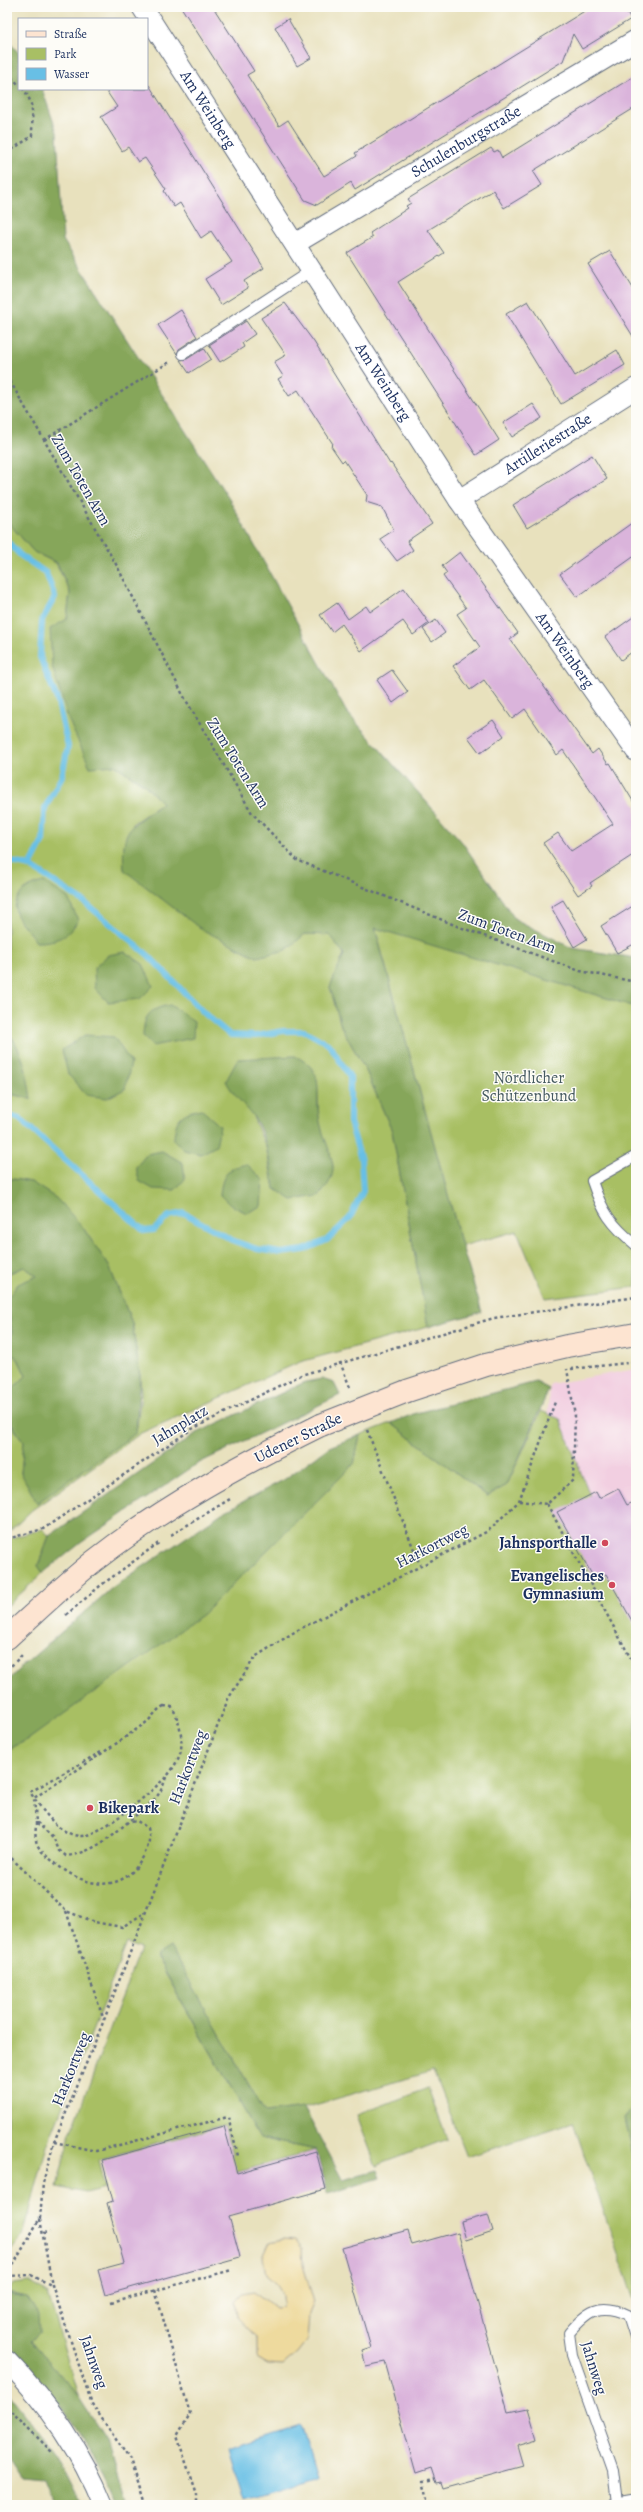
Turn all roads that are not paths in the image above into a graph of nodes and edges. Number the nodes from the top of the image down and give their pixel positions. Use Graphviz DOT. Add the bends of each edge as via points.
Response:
graph roads {
  1 [pos="142,7"];
  2 [pos="636,40"];
  3 [pos="296,243"];
  4 [pos="312,270"];
  5 [pos="183,354"];
  6 [pos="636,388"];
  7 [pos="459,500"];
  8 [pos="636,751"];
  9 [pos="636,1156"];
  10 [pos="636,1245"];
  11 [pos="636,1334"];
  12 [pos="7,1638"];
  13 [pos="636,2340"];
  14 [pos="7,2361"];
  15 [pos="636,2500"];
  16 [pos="612,2504"];
  17 [pos="103,2505"];
  1 -- 3 [label="street, Am Weinberg"];
  2 -- 3 [label="street, Schulenburgstraße"];
  3 -- 4 [label="street, Am Weinberg"];
  4 -- 5 [label="lane"];
  4 -- 7 [label="street, Am Weinberg"];
  6 -- 7 [label="street, Artilleriestraße"];
  7 -- 8 [label="street, Am Weinberg"];
  9 -- 10 [label="lane" via="592,1181 597,1196 615,1228"];
  11 -- 12 [label="main road, Udener Straße, bridge" via="567,1346 486,1365 407,1390 321,1425 208,1485 149,1523 94,1561"];
  13 -- 16 [label="lane, Jahnweg" via="628,2315 615,2309 596,2309 581,2319 569,2333 572,2355 613,2471"];
  14 -- 17 [label="street" via="35,2390 74,2443"];
  15 -- 16 [label="lane, Jahnweg"];
}
